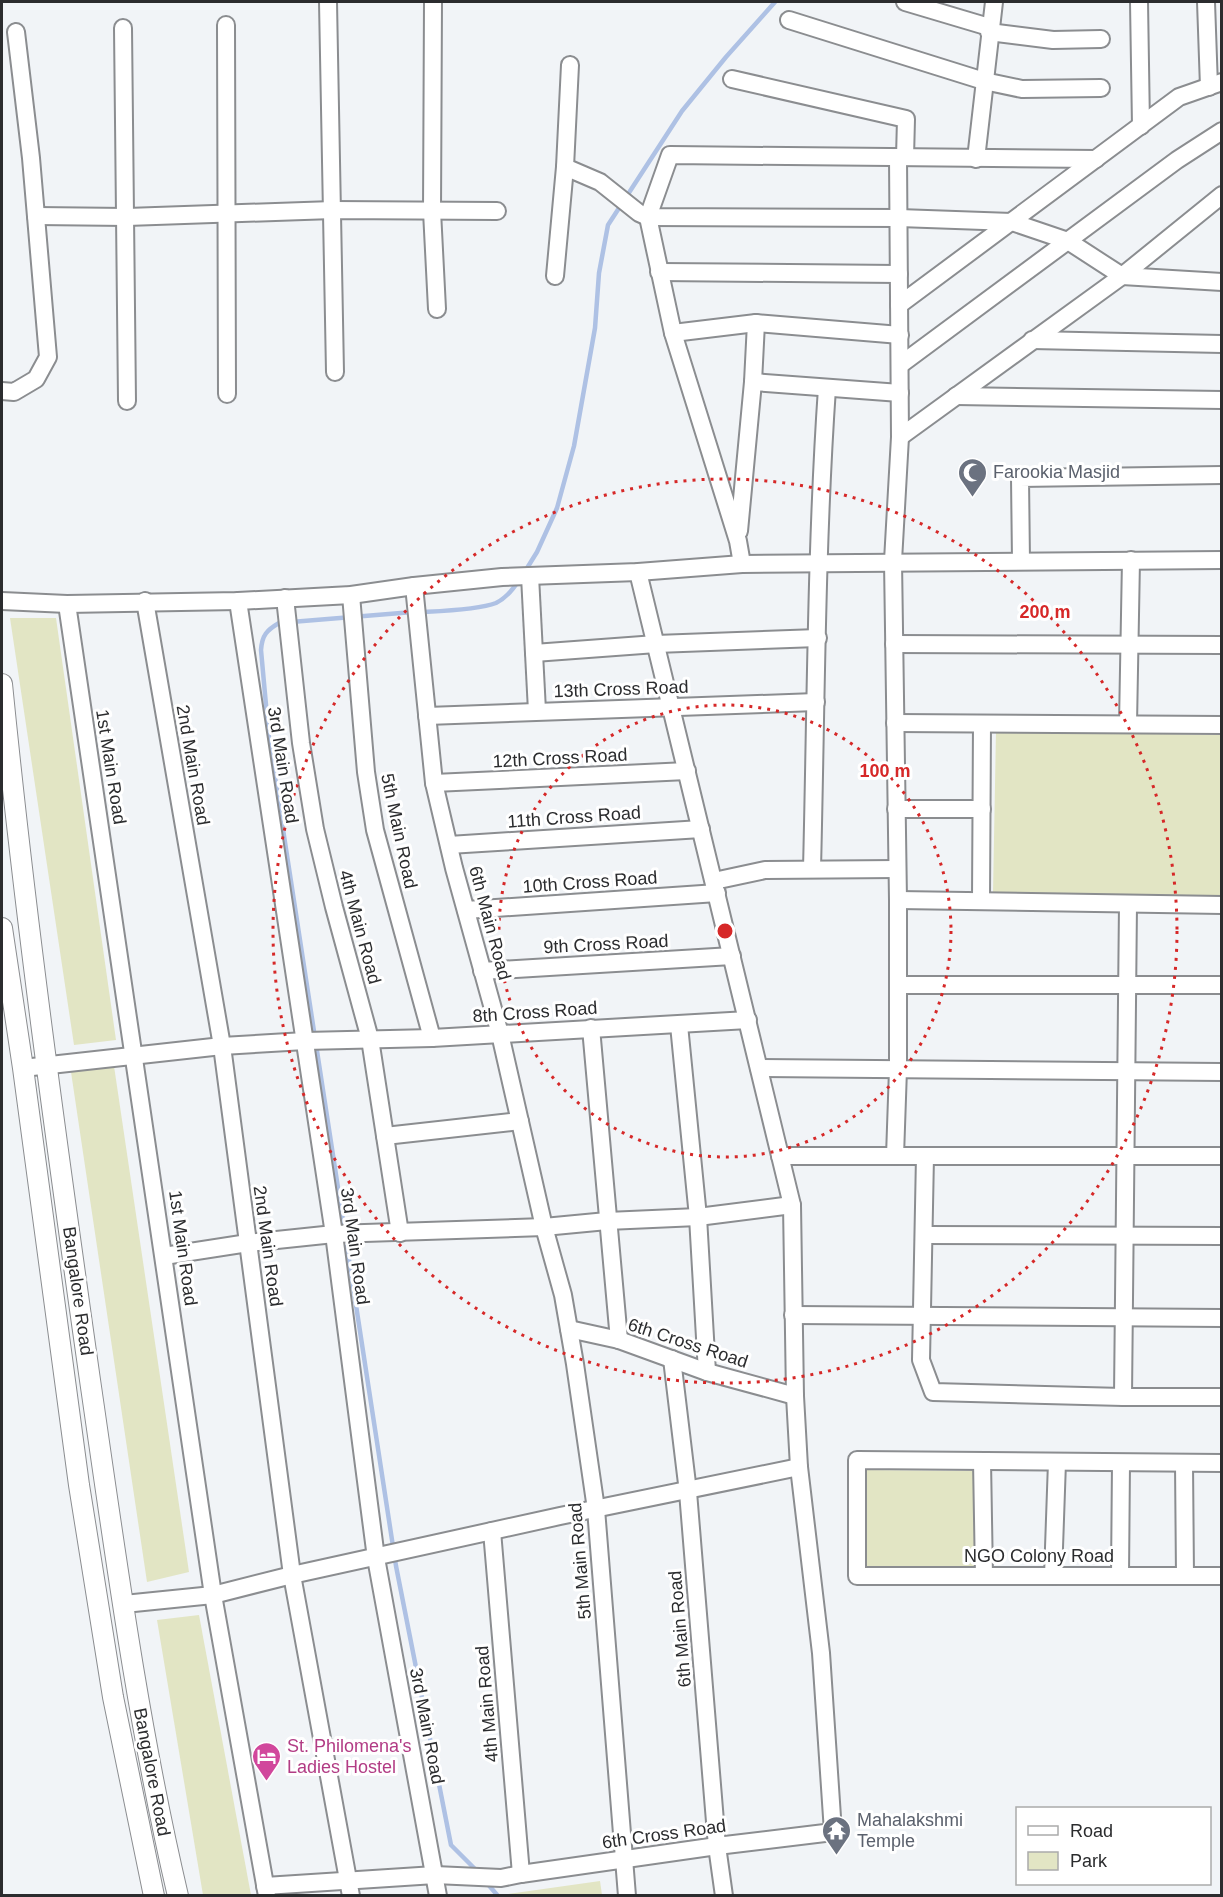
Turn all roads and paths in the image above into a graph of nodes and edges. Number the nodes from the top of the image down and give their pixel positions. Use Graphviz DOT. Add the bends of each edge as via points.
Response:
graph roads {
  1 [pos="328,2"];
  2 [pos="434,2"];
  3 [pos="905,2"];
  4 [pos="994,2"];
  5 [pos="1139,2"];
  6 [pos="1206,2"];
  7 [pos="789,20"];
  8 [pos="226,26"];
  9 [pos="123,28"];
  10 [pos="989,29"];
  11 [pos="15,32"];
  12 [pos="1101,39"];
  13 [pos="570,65"];
  14 [pos="732,79"];
  15 [pos="984,81"];
  16 [pos="1215,84"];
  17 [pos="1101,88"];
  18 [pos="1141,126"];
  19 [pos="1221,130"];
  20 [pos="902,157"];
  21 [pos="976,159"];
  22 [pos="1096,159"];
  23 [pos="565,167"];
  24 [pos="1221,195"];
  25 [pos="333,210"];
  26 [pos="432,210"];
  27 [pos="497,211"];
  28 [pos="226,214"];
  29 [pos="36,216"];
  30 [pos="127,217"];
  31 [pos="648,217"];
  32 [pos="899,218"];
  33 [pos="1012,222"];
  34 [pos="1068,241"];
  35 [pos="659,272"];
  36 [pos="899,274"];
  37 [pos="555,276"];
  38 [pos="1122,276"];
  39 [pos="1221,282"];
  40 [pos="899,305"];
  41 [pos="437,309"];
  42 [pos="756,323"];
  43 [pos="673,333"];
  44 [pos="900,335"];
  45 [pos="1032,340"];
  46 [pos="1221,344"];
  47 [pos="900,365"];
  48 [pos="334,372"];
  49 [pos="753,382"];
  50 [pos="827,388"];
  51 [pos="2,391"];
  52 [pos="900,393"];
  53 [pos="227,394"];
  54 [pos="956,396"];
  55 [pos="1221,400"];
  56 [pos="127,401"];
  57 [pos="900,437"];
  58 [pos="1221,476"];
  59 [pos="738,541"];
  60 [pos="1131,560"];
  61 [pos="1221,560"];
  62 [pos="893,561"];
  63 [pos="1021,561"];
  64 [pos="820,562"];
  65 [pos="742,564"];
  66 [pos="638,572"];
  67 [pos="530,576"];
  68 [pos="415,591"];
  69 [pos="351,600"];
  70 [pos="2,601"];
  71 [pos="145,601"];
  72 [pos="238,601"];
  73 [pos="67,604"];
  74 [pos="286,604"];
  75 [pos="818,638"];
  76 [pos="656,644"];
  77 [pos="894,644"];
  78 [pos="1130,645"];
  79 [pos="1221,645"];
  80 [pos="534,653"];
  81 [pos="2,684"];
  82 [pos="816,702"];
  83 [pos="671,708"];
  84 [pos="537,711"];
  85 [pos="427,716"];
  86 [pos="895,723"];
  87 [pos="982,724"];
  88 [pos="1128,724"];
  89 [pos="1221,725"];
  90 [pos="687,771"];
  91 [pos="434,783"];
  92 [pos="896,809"];
  93 [pos="982,809"];
  94 [pos="701,829"];
  95 [pos="449,845"];
  96 [pos="812,869"];
  97 [pos="897,869"];
  98 [pos="716,887"];
  99 [pos="898,900"];
  100 [pos="981,901"];
  101 [pos="1128,903"];
  102 [pos="1221,905"];
  103 [pos="466,910"];
  104 [pos="2,928"];
  105 [pos="732,956"];
  106 [pos="482,971"];
  107 [pos="898,985"];
  108 [pos="1127,985"];
  109 [pos="1221,985"];
  110 [pos="748,1020"];
  111 [pos="679,1025"];
  112 [pos="591,1028"];
  113 [pos="500,1034"];
  114 [pos="432,1038"];
  115 [pos="370,1039"];
  116 [pos="305,1041"];
  117 [pos="222,1046"];
  118 [pos="135,1054"];
  119 [pos="46,1065"];
  120 [pos="23,1068"];
  121 [pos="759,1068"];
  122 [pos="898,1069"];
  123 [pos="1126,1071"];
  124 [pos="1221,1072"];
  125 [pos="520,1121"];
  126 [pos="385,1136"];
  127 [pos="780,1156"];
  128 [pos="895,1156"];
  129 [pos="925,1156"];
  130 [pos="1124,1156"];
  131 [pos="1221,1156"];
  132 [pos="792,1205"];
  133 [pos="698,1217"];
  134 [pos="607,1221"];
  135 [pos="544,1227"];
  136 [pos="400,1233"];
  137 [pos="334,1234"];
  138 [pos="924,1235"];
  139 [pos="1124,1236"];
  140 [pos="1221,1236"];
  141 [pos="248,1243"];
  142 [pos="164,1256"];
  143 [pos="793,1315"];
  144 [pos="922,1316"];
  145 [pos="1123,1318"];
  146 [pos="1221,1318"];
  147 [pos="569,1329"];
  148 [pos="618,1340"];
  149 [pos="672,1359"];
  150 [pos="707,1372"];
  151 [pos="795,1396"];
  152 [pos="1123,1397"];
  153 [pos="1221,1397"];
  154 [pos="982,1461"];
  155 [pos="1057,1462"];
  156 [pos="1121,1462"];
  157 [pos="1184,1463"];
  158 [pos="1221,1463"];
  159 [pos="799,1467"];
  160 [pos="688,1490"];
  161 [pos="596,1509"];
  162 [pos="492,1532"];
  163 [pos="376,1558"];
  164 [pos="292,1575"];
  165 [pos="984,1576"];
  166 [pos="1053,1576"];
  167 [pos="1120,1576"];
  168 [pos="1185,1576"];
  169 [pos="1221,1576"];
  170 [pos="213,1595"];
  171 [pos="124,1604"];
  172 [pos="717,1846"];
  173 [pos="623,1861"];
  174 [pos="522,1874"];
  175 [pos="435,1875"];
  176 [pos="350,1887"];
  177 [pos="266,1891"];
  178 [pos="154,1896"];
  179 [pos="178,1896"];
  180 [pos="438,1896"];
  181 [pos="627,1896"];
  182 [pos="724,1896"];
  1 -- 25 [label="street"];
  2 -- 26 [label="street"];
  3 -- 10 [label="street"];
  4 -- 10 [label="street"];
  5 -- 18 [label="street"];
  6 -- 16 [label="street"];
  7 -- 15 [label="street"];
  8 -- 28 [label="street"];
  9 -- 30 [label="street"];
  10 -- 12 [label="street" via="1053,40"];
  10 -- 15 [label="street"];
  11 -- 29 [label="street"];
  13 -- 23 [label="street"];
  14 -- 20 [label="street" via="906,119"];
  15 -- 17 [label="street" via="1022,89"];
  15 -- 21 [label="street"];
  16 -- 18 [label="street" via="1179,98"];
  18 -- 22 [label="street"];
  19 -- 34 [label="street"];
  20 -- 21 [label="street"];
  20 -- 31 [label="street" via="670,154"];
  20 -- 32 [label="street"];
  21 -- 22 [label="street"];
  22 -- 33 [label="street"];
  23 -- 31 [label="street" via="600,182"];
  23 -- 37 [label="street"];
  24 -- 38 [label="street"];
  25 -- 26 [label="street"];
  25 -- 28 [label="street"];
  25 -- 48 [label="street"];
  26 -- 27 [label="street"];
  26 -- 41 [label="street"];
  28 -- 30 [label="street"];
  28 -- 53 [label="street"];
  29 -- 30 [label="street"];
  29 -- 51 [label="street" via="48,357 36,379 14,392"];
  30 -- 56 [label="street"];
  31 -- 32 [label="street"];
  31 -- 35 [label="street"];
  32 -- 33 [label="street"];
  32 -- 36 [label="street"];
  33 -- 34 [label="street"];
  33 -- 40 [label="street"];
  34 -- 38 [label="street"];
  34 -- 47 [label="street"];
  35 -- 36 [label="street"];
  35 -- 43 [label="street"];
  36 -- 40 [label="street"];
  38 -- 39 [label="street"];
  38 -- 45 [label="street"];
  40 -- 44 [label="street"];
  42 -- 43 [label="street"];
  42 -- 44 [label="street"];
  42 -- 49 [label="street"];
  43 -- 59 [label="street"];
  44 -- 47 [label="street"];
  45 -- 46 [label="street"];
  45 -- 54 [label="street"];
  47 -- 52 [label="street"];
  49 -- 50 [label="street"];
  49 -- 59 [label="street"];
  50 -- 52 [label="street"];
  50 -- 64 [label="street" via="820,487"];
  52 -- 57 [label="street"];
  54 -- 55 [label="street"];
  54 -- 57 [label="street"];
  57 -- 62 [label="street"];
  58 -- 63 [label="street" via="1020,478"];
  59 -- 65 [label="street"];
  60 -- 61 [label="street"];
  60 -- 63 [label="street"];
  60 -- 78 [label="street"];
  62 -- 63 [label="street"];
  62 -- 64 [label="street"];
  62 -- 77 [label="street"];
  64 -- 65 [label="street"];
  64 -- 75 [label="street"];
  65 -- 66 [label="street"];
  66 -- 67 [label="street"];
  66 -- 76 [label="street"];
  67 -- 68 [label="street"];
  67 -- 80 [label="street"];
  68 -- 69 [label="street"];
  68 -- 85 [label="street, 6th Main Road"];
  69 -- 74 [label="street"];
  69 -- 114 [label="street, 5th Main Road" via="375,830"];
  70 -- 73 [label="street"];
  71 -- 72 [label="street"];
  71 -- 73 [label="street"];
  71 -- 117 [label="street, 2nd Main Road"];
  72 -- 74 [label="street"];
  72 -- 116 [label="street, 3rd Main Road"];
  73 -- 118 [label="street, 1st Main Road"];
  74 -- 115 [label="street, 4th Main Road" via="315,829"];
  75 -- 76 [label="street"];
  75 -- 82 [label="street"];
  76 -- 80 [label="street"];
  76 -- 83 [label="street"];
  77 -- 78 [label="street"];
  77 -- 86 [label="street"];
  78 -- 79 [label="street"];
  78 -- 88 [label="street"];
  80 -- 84 [label="street"];
  81 -- 119 [label="main road, Bangalore Road"];
  82 -- 83 [label="street, 13th Cross Road"];
  82 -- 96 [label="street"];
  83 -- 84 [label="street, 13th Cross Road"];
  83 -- 90 [label="street"];
  84 -- 85 [label="street, 13th Cross Road"];
  85 -- 91 [label="street, 6th Main Road"];
  86 -- 87 [label="street"];
  86 -- 92 [label="street"];
  87 -- 88 [label="street"];
  87 -- 93 [label="street"];
  88 -- 89 [label="street"];
  90 -- 91 [label="street, 12th Cross Road"];
  90 -- 94 [label="street"];
  91 -- 95 [label="street, 6th Main Road"];
  92 -- 93 [label="street"];
  92 -- 97 [label="street"];
  93 -- 100 [label="street"];
  94 -- 95 [label="street, 11th Cross Road"];
  94 -- 98 [label="street"];
  95 -- 103 [label="street, 6th Main Road"];
  96 -- 97 [label="street, 10th Cross Road"];
  96 -- 98 [label="street, 10th Cross Road" via="765,870"];
  97 -- 99 [label="street"];
  98 -- 103 [label="street, 10th Cross Road"];
  98 -- 105 [label="street"];
  99 -- 100 [label="street"];
  99 -- 107 [label="street"];
  100 -- 101 [label="street"];
  101 -- 102 [label="street"];
  101 -- 108 [label="street"];
  103 -- 106 [label="street, 6th Main Road"];
  104 -- 120 [label="main road, Bangalore Road"];
  105 -- 106 [label="street, 9th Cross Road"];
  105 -- 110 [label="street"];
  106 -- 113 [label="street, 6th Main Road"];
  107 -- 108 [label="street"];
  107 -- 122 [label="street"];
  108 -- 109 [label="street"];
  108 -- 123 [label="street"];
  110 -- 111 [label="street, 8th Cross Road"];
  110 -- 121 [label="street"];
  111 -- 112 [label="street, 8th Cross Road"];
  111 -- 133 [label="street"];
  112 -- 113 [label="street, 8th Cross Road"];
  112 -- 134 [label="street"];
  113 -- 114 [label="street, 8th Cross Road"];
  113 -- 125 [label="street, 6th Main Road"];
  114 -- 115 [label="street, 8th Cross Road"];
  115 -- 116 [label="street, 8th Cross Road"];
  115 -- 126 [label="street, 4th Main Road"];
  116 -- 117 [label="street"];
  116 -- 137 [label="street, 3rd Main Road"];
  117 -- 118 [label="street"];
  117 -- 141 [label="street, 2nd Main Road"];
  118 -- 119 [label="street"];
  118 -- 142 [label="street, 1st Main Road"];
  119 -- 120 [label="street"];
  119 -- 171 [label="main road, Bangalore Road"];
  120 -- 178 [label="main road, Bangalore Road" via="81,1497 113,1697"];
  121 -- 122 [label="street"];
  121 -- 127 [label="street"];
  122 -- 123 [label="street"];
  122 -- 128 [label="street"];
  123 -- 124 [label="street"];
  123 -- 130 [label="street"];
  125 -- 126 [label="street"];
  125 -- 135 [label="street, 6th Main Road"];
  126 -- 136 [label="street, 4th Main Road"];
  127 -- 128 [label="street"];
  127 -- 132 [label="street"];
  128 -- 129 [label="street"];
  129 -- 130 [label="street"];
  129 -- 138 [label="street"];
  130 -- 131 [label="street"];
  130 -- 139 [label="street"];
  132 -- 133 [label="street"];
  132 -- 143 [label="street"];
  133 -- 134 [label="street"];
  133 -- 150 [label="street"];
  134 -- 135 [label="street"];
  134 -- 148 [label="street"];
  135 -- 136 [label="street"];
  135 -- 147 [label="street, 5th Main Road"];
  136 -- 137 [label="street"];
  137 -- 141 [label="street"];
  137 -- 163 [label="street, 3rd Main Road"];
  138 -- 139 [label="street"];
  138 -- 144 [label="street"];
  139 -- 140 [label="street"];
  139 -- 145 [label="street"];
  141 -- 142 [label="street"];
  141 -- 164 [label="street, 2nd Main Road"];
  142 -- 170 [label="street, 1st Main Road"];
  143 -- 144 [label="street"];
  143 -- 151 [label="street"];
  144 -- 145 [label="street"];
  144 -- 152 [label="street" via="921,1360 933,1392"];
  145 -- 146 [label="street"];
  145 -- 152 [label="street"];
  147 -- 148 [label="street, 6th Cross Road"];
  147 -- 161 [label="street, 5th Main Road"];
  148 -- 149 [label="street, 6th Cross Road"];
  149 -- 150 [label="street, 6th Cross Road"];
  149 -- 160 [label="street, 6th Main Road"];
  150 -- 151 [label="street, 6th Cross Road"];
  151 -- 159 [label="street"];
  152 -- 153 [label="street"];
  154 -- 155 [label="street"];
  154 -- 165 [label="street"];
  154 -- 165 [label="street, NGO Colony Road" via="856,1460 857,1576"];
  155 -- 156 [label="street"];
  155 -- 166 [label="street"];
  156 -- 157 [label="street"];
  156 -- 167 [label="street"];
  157 -- 158 [label="street"];
  157 -- 168 [label="street"];
  159 -- 160 [label="street"];
  159 -- 172 [label="street, 6th Cross Road" via="821,1653 833,1832"];
  160 -- 161 [label="street"];
  160 -- 172 [label="street, 6th Main Road"];
  161 -- 162 [label="street"];
  161 -- 173 [label="street, 5th Main Road"];
  162 -- 163 [label="street"];
  162 -- 174 [label="street, 4th Main Road"];
  163 -- 164 [label="street"];
  163 -- 175 [label="street, 3rd Main Road"];
  164 -- 170 [label="street"];
  164 -- 176 [label="street, 2nd Main Road"];
  165 -- 166 [label="street, NGO Colony Road"];
  166 -- 167 [label="street, NGO Colony Road"];
  167 -- 168 [label="street, NGO Colony Road"];
  168 -- 169 [label="street, NGO Colony Road"];
  170 -- 171 [label="street"];
  170 -- 177 [label="street, 1st Main Road"];
  171 -- 179 [label="main road, Bangalore Road" via="136,1689"];
  172 -- 173 [label="street, 6th Cross Road"];
  172 -- 182 [label="street, 6th Main Road"];
  173 -- 174 [label="street, 6th Cross Road"];
  173 -- 181 [label="street, 5th Main Road"];
  174 -- 175 [label="street, 6th Cross Road" via="501,1878"];
  175 -- 176 [label="street, 6th Cross Road"];
  175 -- 180 [label="street, 3rd Main Road"];
  176 -- 177 [label="street, 6th Cross Road"];
}
